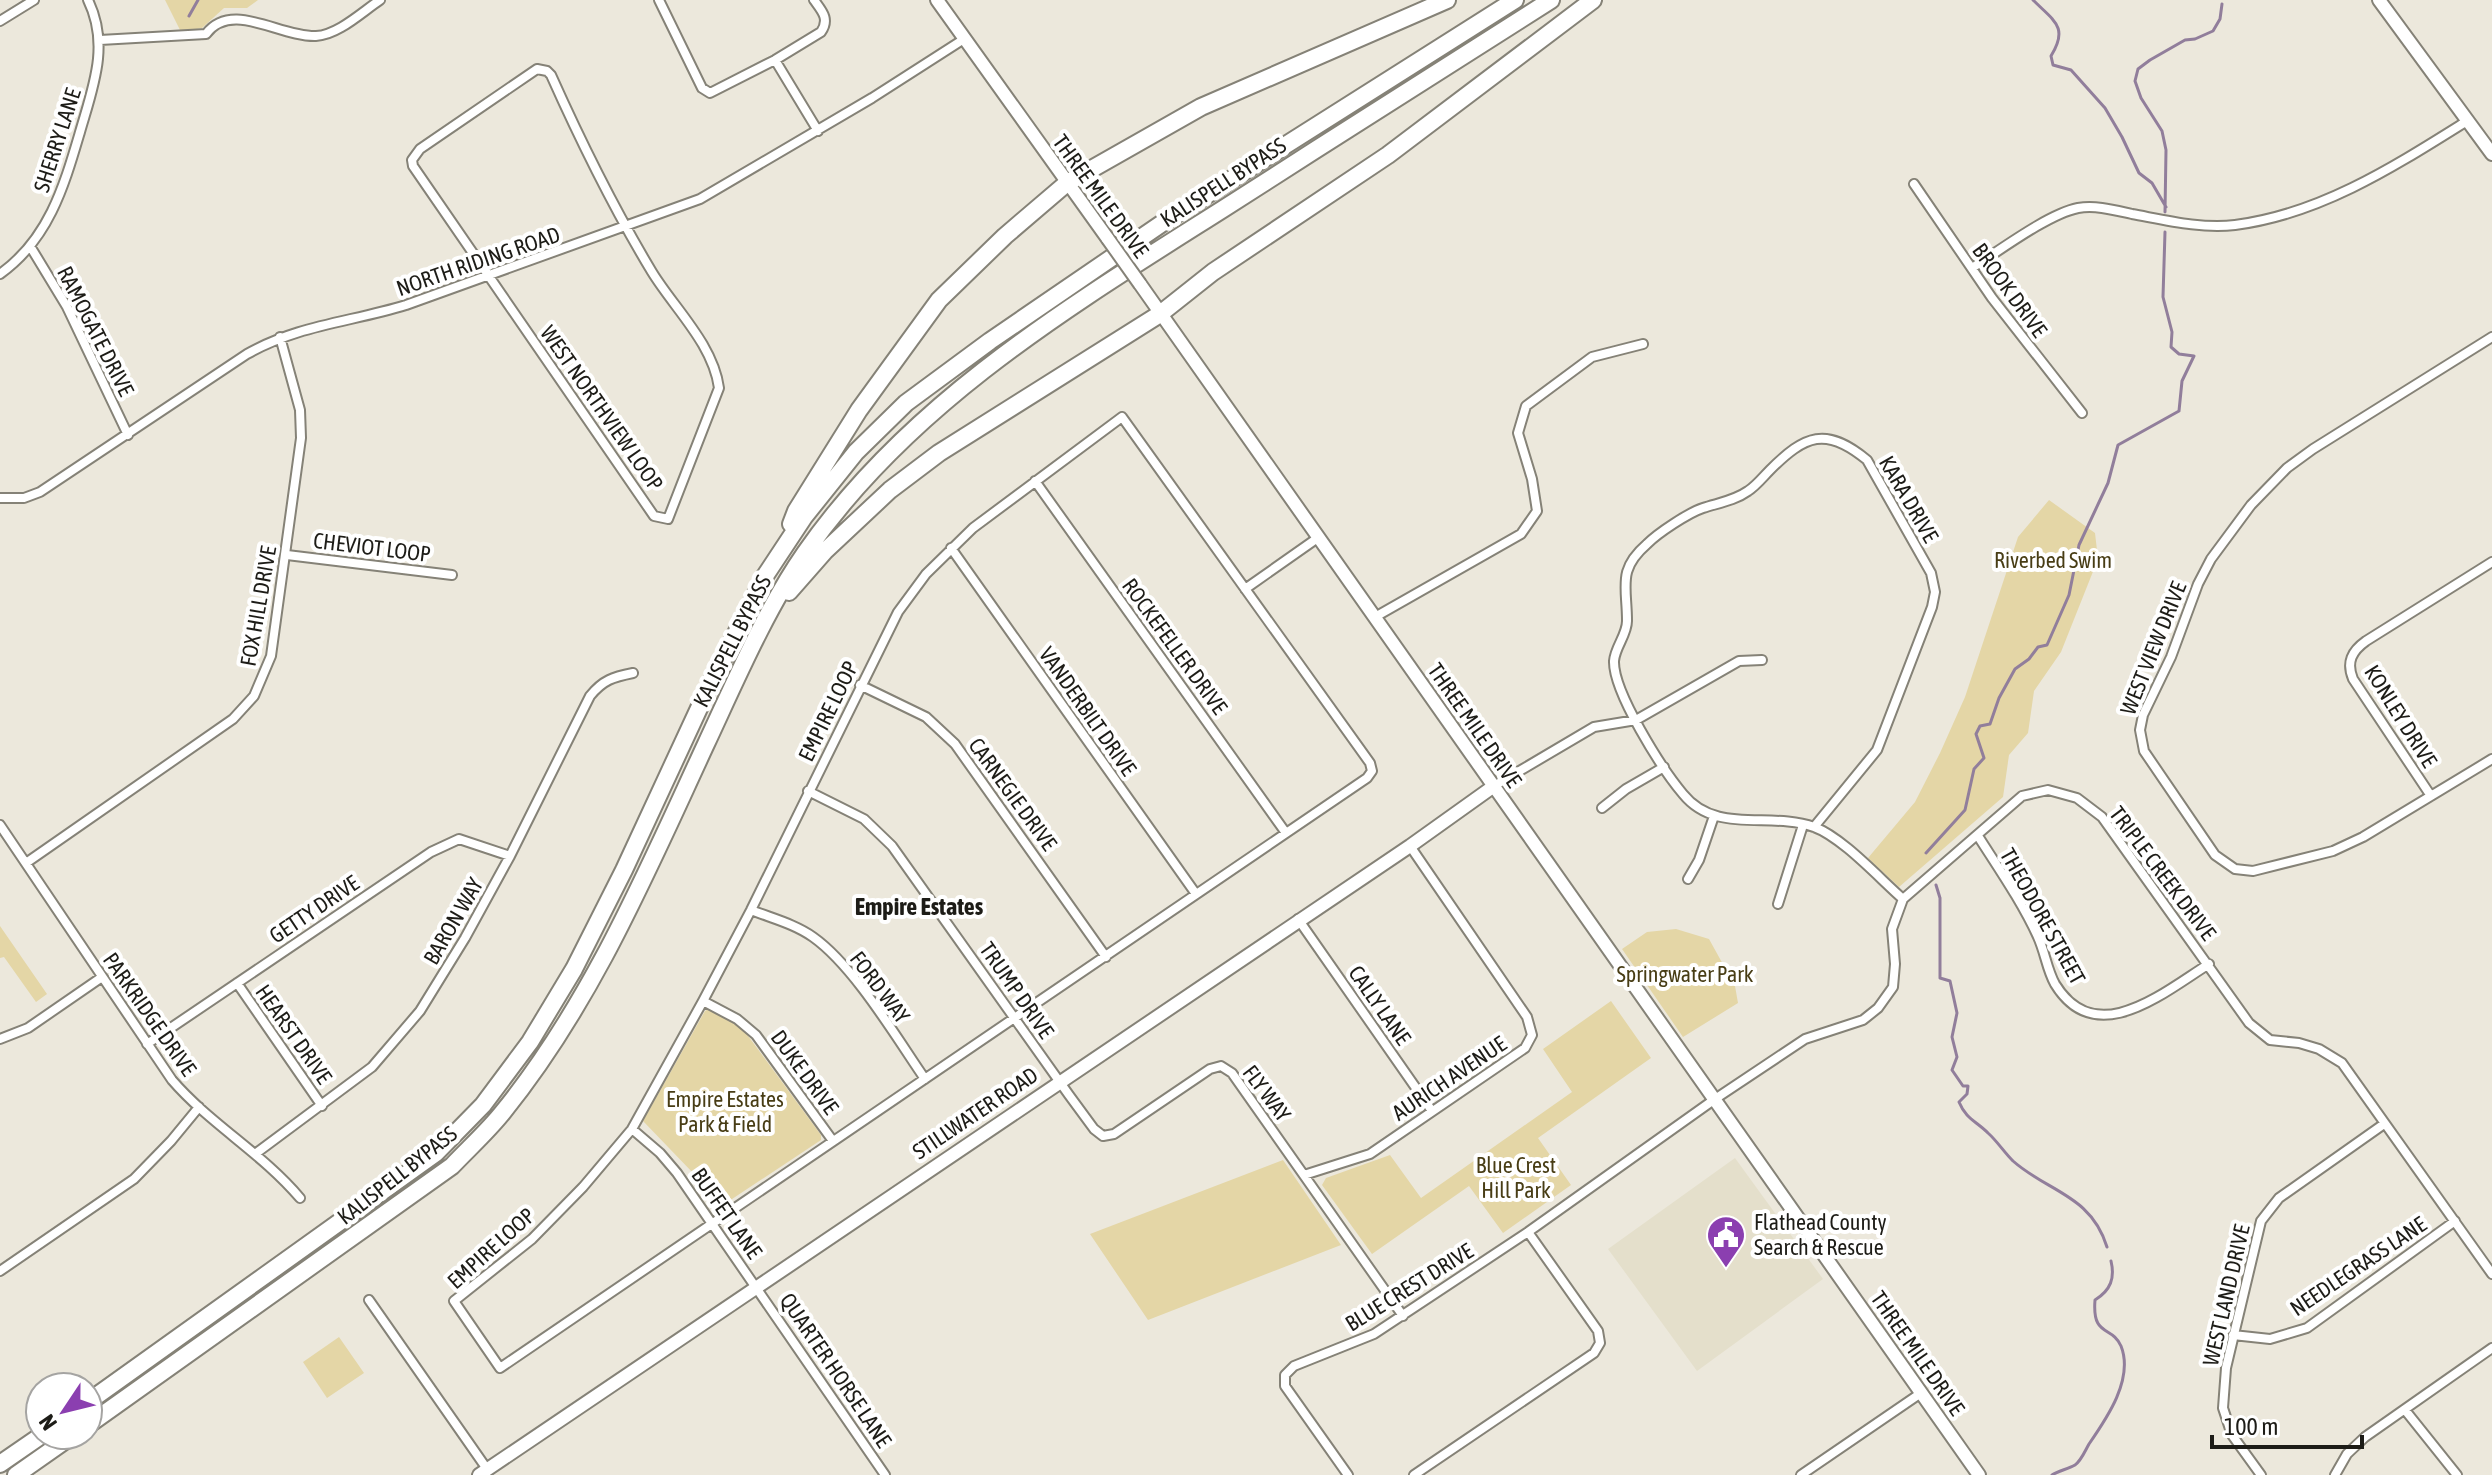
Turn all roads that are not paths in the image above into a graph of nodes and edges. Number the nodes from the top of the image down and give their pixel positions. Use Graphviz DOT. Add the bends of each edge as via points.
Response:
graph roads {
  1 [pos="34,0"];
  2 [pos="88,0"];
  3 [pos="380,0"];
  4 [pos="659,0"];
  5 [pos="814,0"];
  6 [pos="937,0"];
  7 [pos="1447,0"];
  8 [pos="1515,0"];
  9 [pos="1551,0"];
  10 [pos="1593,0"];
  11 [pos="2379,0"];
  12 [pos="0,21"];
  13 [pos="964,39"];
  14 [pos="100,40"];
  15 [pos="775,60"];
  16 [pos="2467,121"];
  17 [pos="818,131"];
  18 [pos="2492,154"];
  19 [pos="1067,183"];
  20 [pos="1914,184"];
  21 [pos="628,227"];
  22 [pos="30,246"];
  23 [pos="1972,268"];
  24 [pos="0,274"];
  25 [pos="489,277"];
  26 [pos="1160,314"];
  27 [pos="280,337"];
  28 [pos="2492,337"];
  29 [pos="1643,344"];
  30 [pos="2082,413"];
  31 [pos="128,435"];
  32 [pos="1035,481"];
  33 [pos="0,498"];
  34 [pos="1319,537"];
  35 [pos="783,548"];
  36 [pos="951,548"];
  37 [pos="287,555"];
  38 [pos="2492,562"];
  39 [pos="452,575"];
  40 [pos="1245,589"];
  41 [pos="770,615"];
  42 [pos="1375,617"];
  43 [pos="1762,660"];
  44 [pos="633,673"];
  45 [pos="860,685"];
  46 [pos="1636,720"];
  47 [pos="2492,759"];
  48 [pos="1664,767"];
  49 [pos="1494,786"];
  50 [pos="808,791"];
  51 [pos="2431,796"];
  52 [pos="1602,808"];
  53 [pos="1714,816"];
  54 [pos="0,825"];
  55 [pos="1803,825"];
  56 [pos="1814,827"];
  57 [pos="1286,833"];
  58 [pos="1978,836"];
  59 [pos="1410,846"];
  60 [pos="510,856"];
  61 [pos="26,863"];
  62 [pos="1688,879"];
  63 [pos="1196,894"];
  64 [pos="1903,899"];
  65 [pos="1778,904"];
  66 [pos="751,910"];
  67 [pos="1298,919"];
  68 [pos="1106,957"];
  69 [pos="2209,964"];
  70 [pos="102,977"];
  71 [pos="237,983"];
  72 [pos="703,1001"];
  73 [pos="1015,1019"];
  74 [pos="0,1039"];
  75 [pos="147,1044"];
  76 [pos="925,1079"];
  77 [pos="1059,1081"];
  78 [pos="1715,1099"];
  79 [pos="322,1106"];
  80 [pos="199,1107"];
  81 [pos="1432,1111"];
  82 [pos="2384,1124"];
  83 [pos="632,1129"];
  84 [pos="833,1141"];
  85 [pos="255,1154"];
  86 [pos="1304,1175"];
  87 [pos="300,1198"];
  88 [pos="2455,1221"];
  89 [pos="711,1222"];
  90 [pos="1528,1232"];
  91 [pos="0,1271"];
  92 [pos="2492,1274"];
  93 [pos="757,1286"];
  94 [pos="369,1300"];
  95 [pos="1403,1316"];
  96 [pos="2233,1335"];
  97 [pos="2492,1348"];
  98 [pos="104,1391"];
  99 [pos="1921,1393"];
  100 [pos="2405,1410"];
  101 [pos="104,1414"];
  102 [pos="24,1447"];
  103 [pos="50,1451"];
  104 [pos="0,1464"];
  105 [pos="483,1472"];
  106 [pos="16,1475"];
  107 [pos="885,1475"];
  108 [pos="1348,1475"];
  109 [pos="1414,1475"];
  110 [pos="1801,1475"];
  111 [pos="1979,1475"];
  112 [pos="2261,1475"];
  113 [pos="2335,1475"];
  114 [pos="2457,1475"];
  1 -- 12 [label="street"];
  2 -- 14 [label="street, SHERRY LANE"];
  3 -- 14 [label="street" via="330,33 313,36 241,11 213,20 206,34"];
  4 -- 15 [label="street" via="702,88 710,93"];
  5 -- 15 [label="street" via="826,18 825,27"];
  6 -- 13 [label="main road, THREE MILE DRIVE"];
  7 -- 19 [label="highway" via="1201,107"];
  8 -- 35 [label="highway, KALISPELL BYPASS" via="1164,222 944,374 856,452"];
  9 -- 41 [label="highway, KALISPELL BYPASS" via="1172,241 957,390 895,445 826,523"];
  10 -- 26 [label="highway" via="1388,155 1213,272"];
  11 -- 16 [label="main road"];
  13 -- 17 [label="street, NORTH RIDING ROAD"];
  13 -- 19 [label="main road, THREE MILE DRIVE"];
  14 -- 22 [label="street, SHERRY LANE" via="95,81 64,187"];
  15 -- 17 [label="street"];
  16 -- 18 [label="main road"];
  16 -- 23 [label="street" via="2342,193 2285,214 2214,226 2077,208"];
  17 -- 21 [label="street, NORTH RIDING ROAD" via="700,199"];
  19 -- 26 [label="main road, THREE MILE DRIVE, bridge"];
  19 -- 35 [label="highway" via="939,300 826,460 796,511"];
  20 -- 23 [label="street, BROOK DRIVE"];
  21 -- 25 [label="street, NORTH RIDING ROAD"];
  21 -- 25 [label="street" via="551,75 537,69 420,149 412,160 415,172"];
  21 -- 25 [label="street, WEST NORTHVIEW LOOP" via="707,353 719,388 668,519 654,516"];
  22 -- 24 [label="street, SHERRY LANE"];
  22 -- 31 [label="street, RAMOGATE DRIVE" via="67,307"];
  23 -- 30 [label="street, BROOK DRIVE"];
  25 -- 27 [label="street, NORTH RIDING ROAD" via="379,314"];
  26 -- 34 [label="main road, THREE MILE DRIVE"];
  26 -- 41 [label="highway" via="902,481 825,551"];
  27 -- 31 [label="street, NORTH RIDING ROAD"];
  27 -- 37 [label="street, FOX HILL DRIVE" via="301,419"];
  28 -- 51 [label="street, WEST VIEW DRIVE" via="2313,449 2271,483 2211,559 2140,722 2142,743 2158,772 2215,855 2235,869 2262,870 2333,851"];
  29 -- 42 [label="street" via="1592,357 1526,406 1518,433 1537,511 1521,534"];
  31 -- 33 [label="street, NORTH RIDING ROAD" via="40,492"];
  32 -- 36 [label="street, EMPIRE LOOP"];
  32 -- 40 [label="street, EMPIRE LOOP" via="1122,417"];
  32 -- 57 [label="street, ROCKEFELLER DRIVE"];
  34 -- 40 [label="street"];
  34 -- 42 [label="main road, THREE MILE DRIVE"];
  35 -- 98 [label="highway, KALISPELL BYPASS" via="707,691 574,969 530,1042 483,1105 436,1153"];
  36 -- 45 [label="street, EMPIRE LOOP" via="898,612"];
  36 -- 63 [label="street, VANDERBILT DRIVE"];
  37 -- 39 [label="street, CHEVIOT LOOP"];
  37 -- 61 [label="street, FOX HILL DRIVE" via="271,656 248,704"];
  38 -- 51 [label="street, KONLEY DRIVE" via="2366,641 2349,662 2353,679"];
  40 -- 57 [label="street, EMPIRE LOOP" via="1372,771"];
  41 -- 101 [label="highway, KALISPELL BYPASS" via="595,975 550,1050 501,1115 452,1166"];
  42 -- 49 [label="main road, THREE MILE DRIVE"];
  43 -- 46 [label="street" via="1739,661"];
  44 -- 60 [label="street, BARON WAY" via="600,683 590,696"];
  45 -- 50 [label="street, EMPIRE LOOP"];
  45 -- 68 [label="street, CARNEGIE DRIVE" via="926,717 955,744"];
  46 -- 48 [label="street"];
  46 -- 49 [label="street" via="1594,727"];
  46 -- 56 [label="street, KARA DRIVE" via="1617,682 1614,658 1627,625 1624,580 1630,561 1648,542 1699,509 1750,490 1791,449 1829,438 1851,447 1867,460 1931,573 1935,592 1877,750"];
  47 -- 51 [label="street, KONLEY DRIVE"];
  48 -- 52 [label="street"];
  48 -- 53 [label="street" via="1683,795"];
  49 -- 59 [label="main road, STILLWATER ROAD"];
  49 -- 78 [label="main road, THREE MILE DRIVE"];
  50 -- 66 [label="street, EMPIRE LOOP"];
  50 -- 73 [label="street, TRUMP DRIVE" via="864,819 892,846"];
  53 -- 55 [label="street"];
  53 -- 62 [label="street"];
  54 -- 61 [label="street, PARKRIDGE DRIVE"];
  55 -- 56 [label="street"];
  55 -- 65 [label="street"];
  56 -- 64 [label="street"];
  57 -- 63 [label="street, EMPIRE LOOP"];
  58 -- 64 [label="street, TRIPLE CREEK DRIVE"];
  58 -- 69 [label="street, TRIPLE CREEK DRIVE" via="2022,796 2048,790 2077,798 2102,817"];
  58 -- 69 [label="street, THEODORE STREET" via="2039,939 2054,983 2070,1002 2094,1014 2137,1009"];
  59 -- 67 [label="main road, STILLWATER ROAD"];
  59 -- 81 [label="street, AURICH AVENUE" via="1527,1017 1532,1035 1525,1048"];
  60 -- 71 [label="street, GETTY DRIVE" via="459,839 431,852"];
  60 -- 79 [label="street, BARON WAY" via="420,1011 372,1067"];
  61 -- 70 [label="street, PARKRIDGE DRIVE"];
  63 -- 68 [label="street, EMPIRE LOOP"];
  64 -- 78 [label="street" via="1892,929 1893,987 1878,1008 1863,1020 1805,1039"];
  66 -- 72 [label="street, EMPIRE LOOP"];
  66 -- 76 [label="street, FORD WAY" via="813,937 843,965"];
  67 -- 77 [label="main road, STILLWATER ROAD"];
  67 -- 81 [label="street, CALLY LANE"];
  68 -- 73 [label="street, EMPIRE LOOP"];
  69 -- 82 [label="street, TRIPLE CREEK DRIVE" via="2249,1023 2270,1040 2319,1049 2342,1063"];
  70 -- 74 [label="street" via="28,1028"];
  70 -- 75 [label="street, PARKRIDGE DRIVE"];
  71 -- 75 [label="street, GETTY DRIVE"];
  71 -- 79 [label="street, HEARST DRIVE"];
  72 -- 83 [label="street, EMPIRE LOOP"];
  72 -- 84 [label="street, DUKE DRIVE" via="756,1035"];
  73 -- 76 [label="street, EMPIRE LOOP"];
  73 -- 77 [label="street, TRUMP DRIVE"];
  75 -- 80 [label="street, PARKRIDGE DRIVE"];
  76 -- 84 [label="street, EMPIRE LOOP"];
  77 -- 86 [label="street, FLY WAY" via="1103,1136 1221,1066 1232,1073"];
  77 -- 93 [label="main road, STILLWATER ROAD"];
  78 -- 90 [label="street, BLUE CREST DRIVE"];
  78 -- 99 [label="main road, THREE MILE DRIVE"];
  79 -- 85 [label="street, BARON WAY"];
  80 -- 85 [label="street, PARKRIDGE DRIVE"];
  80 -- 91 [label="street" via="134,1179"];
  81 -- 86 [label="street, AURICH AVENUE" via="1370,1154"];
  82 -- 88 [label="street, TRIPLE CREEK DRIVE"];
  82 -- 96 [label="street, WEST LAND DRIVE" via="2279,1198 2261,1221"];
  83 -- 89 [label="street, BUFFET LANE" via="669,1163"];
  83 -- 89 [label="street, EMPIRE LOOP" via="532,1239 454,1301 500,1368"];
  84 -- 89 [label="street, EMPIRE LOOP"];
  85 -- 87 [label="street, PARKRIDGE DRIVE"];
  86 -- 95 [label="street, FLY WAY"];
  88 -- 92 [label="street, TRIPLE CREEK DRIVE"];
  88 -- 96 [label="street, NEEDLEGRASS LANE" via="2307,1328 2270,1339"];
  89 -- 93 [label="street, BUFFET LANE"];
  90 -- 95 [label="street, BLUE CREST DRIVE"];
  90 -- 109 [label="street" via="1598,1331 1600,1343 1594,1353"];
  93 -- 105 [label="main road, STILLWATER ROAD"];
  93 -- 107 [label="street, QUARTER HORSE LANE"];
  94 -- 105 [label="street"];
  95 -- 108 [label="street, BLUE CREST DRIVE" via="1353,1344 1294,1366 1285,1375 1285,1386"];
  96 -- 112 [label="street, WEST LAND DRIVE" via="2223,1408 2232,1435"];
  97 -- 100 [label="street"];
  99 -- 110 [label="street"];
  99 -- 111 [label="main road, THREE MILE DRIVE"];
  100 -- 113 [label="street" via="2365,1437"];
  100 -- 114 [label="street"];
  102 -- 104 [label="highway"];
  103 -- 106 [label="highway"];
}
